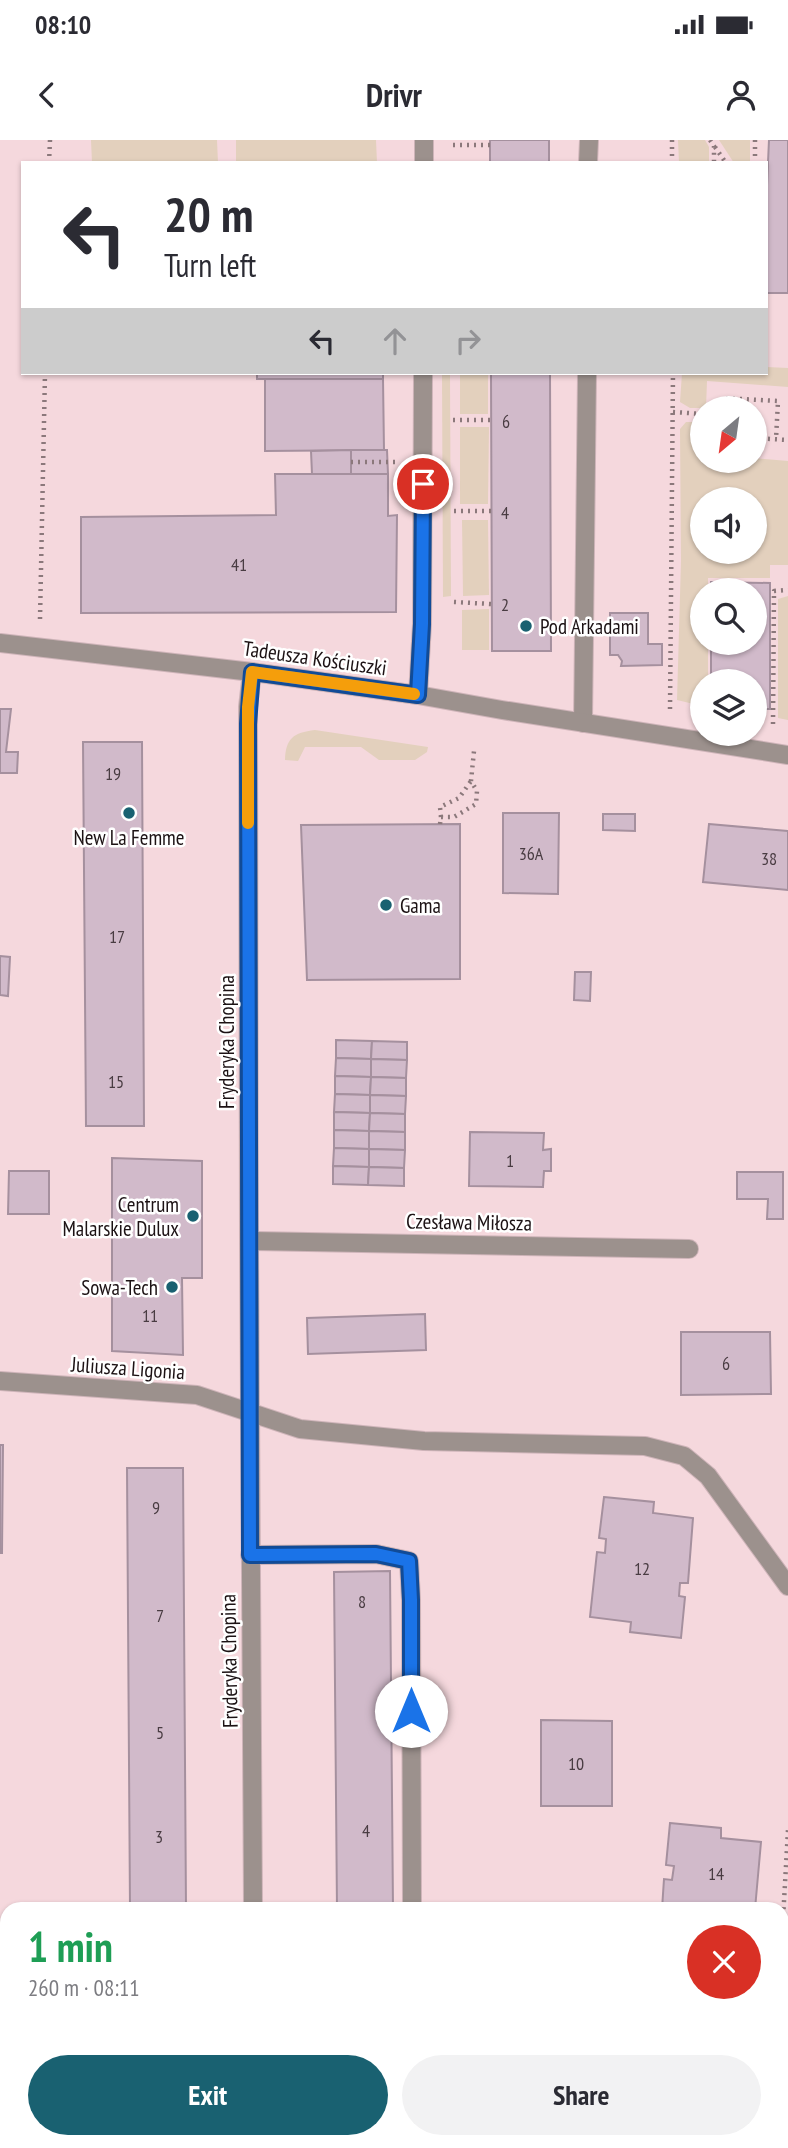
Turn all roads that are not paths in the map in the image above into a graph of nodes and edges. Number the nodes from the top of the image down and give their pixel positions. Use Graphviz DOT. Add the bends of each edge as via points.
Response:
graph roads {
  1 [pos="424,140"];
  2 [pos="589,140"];
  3 [pos="424,161"];
  4 [pos="588,161"];
  5 [pos="423,375"];
  6 [pos="587,375"];
  7 [pos="0,643"];
  8 [pos="252,672"];
  9 [pos="418,695"];
  10 [pos="583,723"];
  11 [pos="788,755"];
  12 [pos="248,1241"];
  13 [pos="689,1249"];
  14 [pos="0,1381"];
  15 [pos="250,1412"];
  16 [pos="250,1555"];
  17 [pos="788,1586"];
  18 [pos="253,1902"];
  19 [pos="412,1902"];
  1 -- 3 [label="street"];
  2 -- 4 [label="street"];
  5 -- 9 [label="street"];
  6 -- 10 [label="street"];
  7 -- 8 [label="street, Tadeusza Kościuszki"];
  8 -- 9 [label="street, Tadeusza Kościuszki"];
  8 -- 12 [label="street, Fryderyka Chopina" via="248,724"];
  9 -- 10 [label="street, Tadeusza Kościuszki"];
  10 -- 11 [label="street, Tadeusza Kościuszki"];
  12 -- 13 [label="street, Czesława Miłosza"];
  12 -- 15 [label="street, Fryderyka Chopina"];
  14 -- 15 [label="street, Juliusza Ligonia" via="197,1395"];
  15 -- 16 [label="street, Fryderyka Chopina"];
  15 -- 17 [label="street" via="300,1429 424,1441 645,1446 684,1456 708,1476"];
  16 -- 18 [label="street, Fryderyka Chopina"];
  16 -- 19 [label="street" via="376,1554 409,1561"];
}
